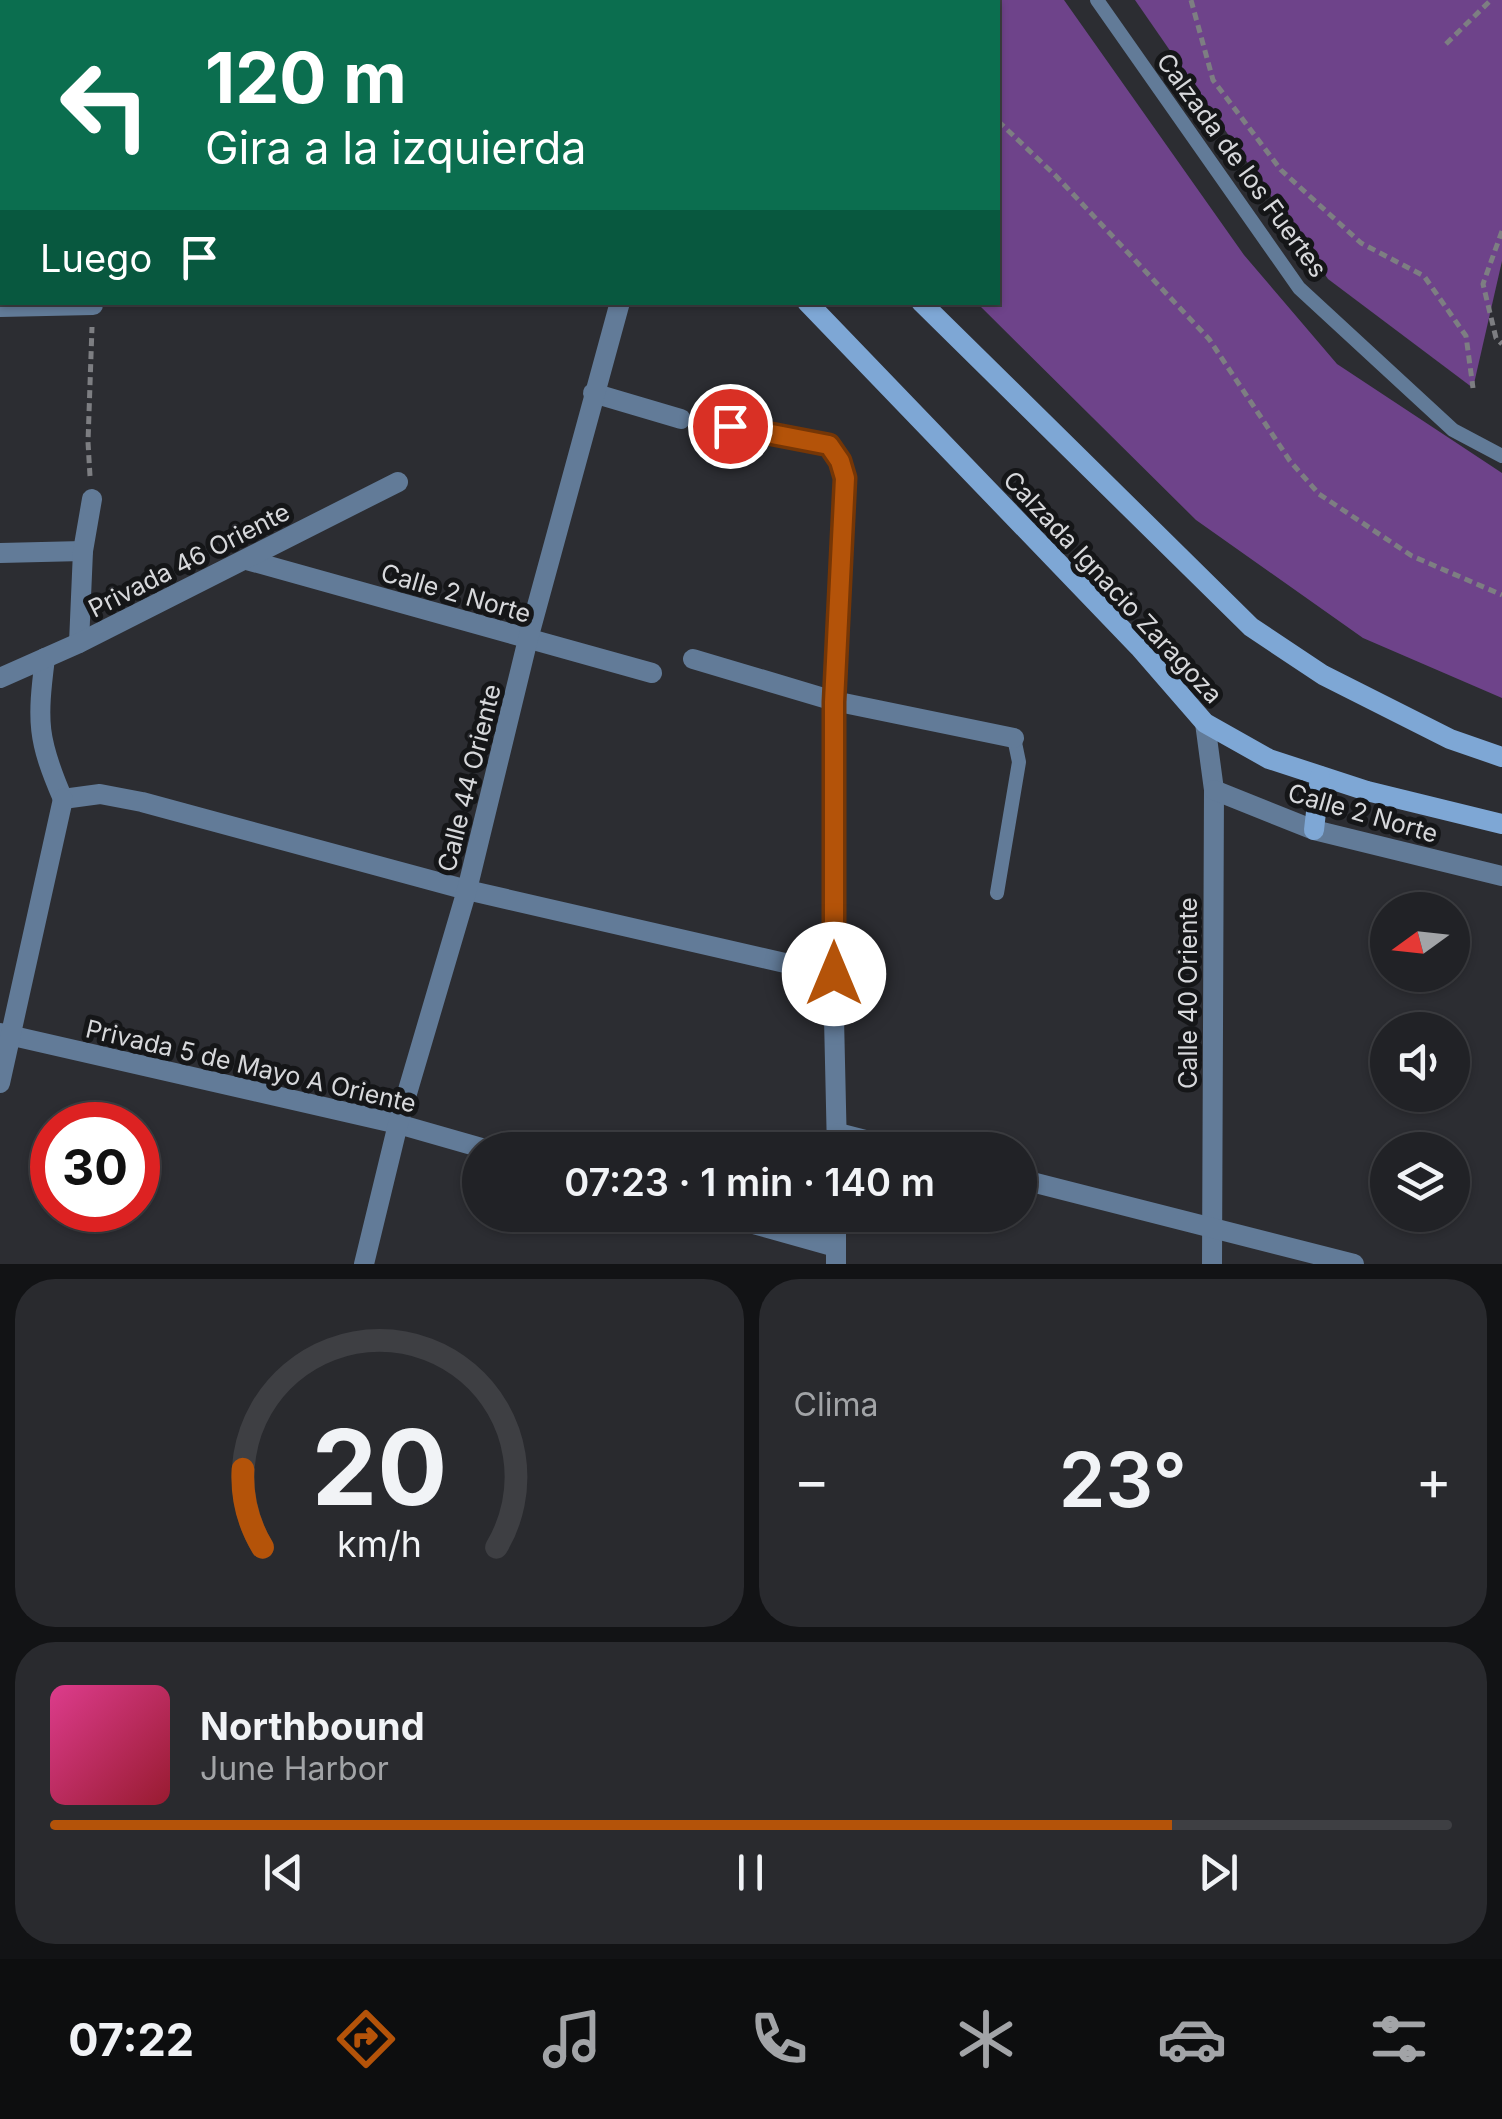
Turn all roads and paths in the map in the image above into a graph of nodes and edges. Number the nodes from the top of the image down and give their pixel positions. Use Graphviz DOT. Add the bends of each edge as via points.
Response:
graph roads {
  1 [pos="1097,0"];
  2 [pos="1190,0"];
  3 [pos="1491,0"];
  4 [pos="1446,44"];
  5 [pos="1000,123"];
  6 [pos="1502,232"];
  7 [pos="93,305"];
  8 [pos="619,305"];
  9 [pos="810,305"];
  10 [pos="924,305"];
  11 [pos="0,308"];
  12 [pos="1502,344"];
  13 [pos="1473,388"];
  14 [pos="593,393"];
  15 [pos="681,419"];
  16 [pos="730,426"];
  17 [pos="1502,456"];
  18 [pos="398,482"];
  19 [pos="92,499"];
  20 [pos="83,551"];
  21 [pos="0,554"];
  22 [pos="246,560"];
  23 [pos="1502,595"];
  24 [pos="528,640"];
  25 [pos="79,643"];
  26 [pos="45,658"];
  27 [pos="693,659"];
  28 [pos="652,673"];
  29 [pos="0,678"];
  30 [pos="834,702"];
  31 [pos="1205,722"];
  32 [pos="1014,738"];
  33 [pos="1502,757"];
  34 [pos="1320,776"];
  35 [pos="1214,790"];
  36 [pos="63,799"];
  37 [pos="1502,824"];
  38 [pos="1314,830"];
  39 [pos="1502,876"];
  40 [pos="467,890"];
  41 [pos="997,893"];
  42 [pos="834,974"];
  43 [pos="6,1035"];
  44 [pos="0,1083"];
  45 [pos="398,1124"];
  46 [pos="837,1132"];
  47 [pos="462,1142"];
  48 [pos="1037,1183"];
  49 [pos="1212,1227"];
  50 [pos="769,1232"];
  51 [pos="836,1256"];
  52 [pos="364,1264"];
  53 [pos="1212,1264"];
  54 [pos="1354,1264"];
  1 -- 17 [label="lane, Calzada de los Fuertes" via="1299,288 1453,430"];
  2 -- 13 [label="path" via="1212,80 1281,170 1361,243 1424,276 1466,336"];
  3 -- 4 [label="path"];
  5 -- 23 [label="path" via="1209,339 1319,494 1412,556"];
  6 -- 12 [label="path" via="1483,284"];
  7 -- 11 [label="street"];
  7 -- 19 [label="path"];
  8 -- 14 [label="street, Calle 44 Oriente"];
  9 -- 31 [label="main road, Calzada Ignacio Zaragoza"];
  10 -- 33 [label="main road" via="1252,627 1322,675 1450,739"];
  14 -- 15 [label="street"];
  14 -- 24 [label="street, Calle 44 Oriente"];
  16 -- 30 [label="street" via="829,445 840,461 845,478"];
  18 -- 22 [label="street, Privada 46 Oriente"];
  19 -- 20 [label="street"];
  20 -- 21 [label="street"];
  20 -- 25 [label="street"];
  22 -- 24 [label="street, Calle 2 Norte"];
  22 -- 25 [label="street, Privada 46 Oriente"];
  24 -- 28 [label="street, Calle 2 Norte"];
  24 -- 40 [label="street, Calle 44 Oriente"];
  25 -- 26 [label="street, Privada 46 Oriente"];
  26 -- 29 [label="street, Privada 46 Oriente"];
  26 -- 36 [label="street" via="38,715 44,756"];
  27 -- 30 [label="street"];
  30 -- 32 [label="street"];
  30 -- 42 [label="street"];
  31 -- 34 [label="main road, Calzada Ignacio Zaragoza" via="1269,759"];
  31 -- 35 [label="street, Calle 40 Oriente"];
  32 -- 41 [label="lane" via="1019,762"];
  34 -- 37 [label="main road, Calzada Ignacio Zaragoza"];
  34 -- 38 [label="main road"];
  35 -- 38 [label="street, Calle 2 Norte"];
  35 -- 49 [label="street, Calle 40 Oriente"];
  36 -- 40 [label="street" via="100,794 142,802"];
  36 -- 43 [label="street"];
  38 -- 39 [label="street, Calle 2 Norte"];
  40 -- 42 [label="street"];
  40 -- 45 [label="street, Calle 44 Oriente"];
  42 -- 46 [label="street"];
  43 -- 44 [label="street"];
  43 -- 45 [label="street, Privada 5 de Mayo A Oriente"];
  45 -- 47 [label="street, Privada 5 de Mayo A Oriente"];
  45 -- 52 [label="street, Calle 44 Oriente"];
  48 -- 49 [label="street"];
  49 -- 53 [label="street, Calle 40 Oriente"];
  49 -- 54 [label="street"];
  50 -- 51 [label="street"];
}
